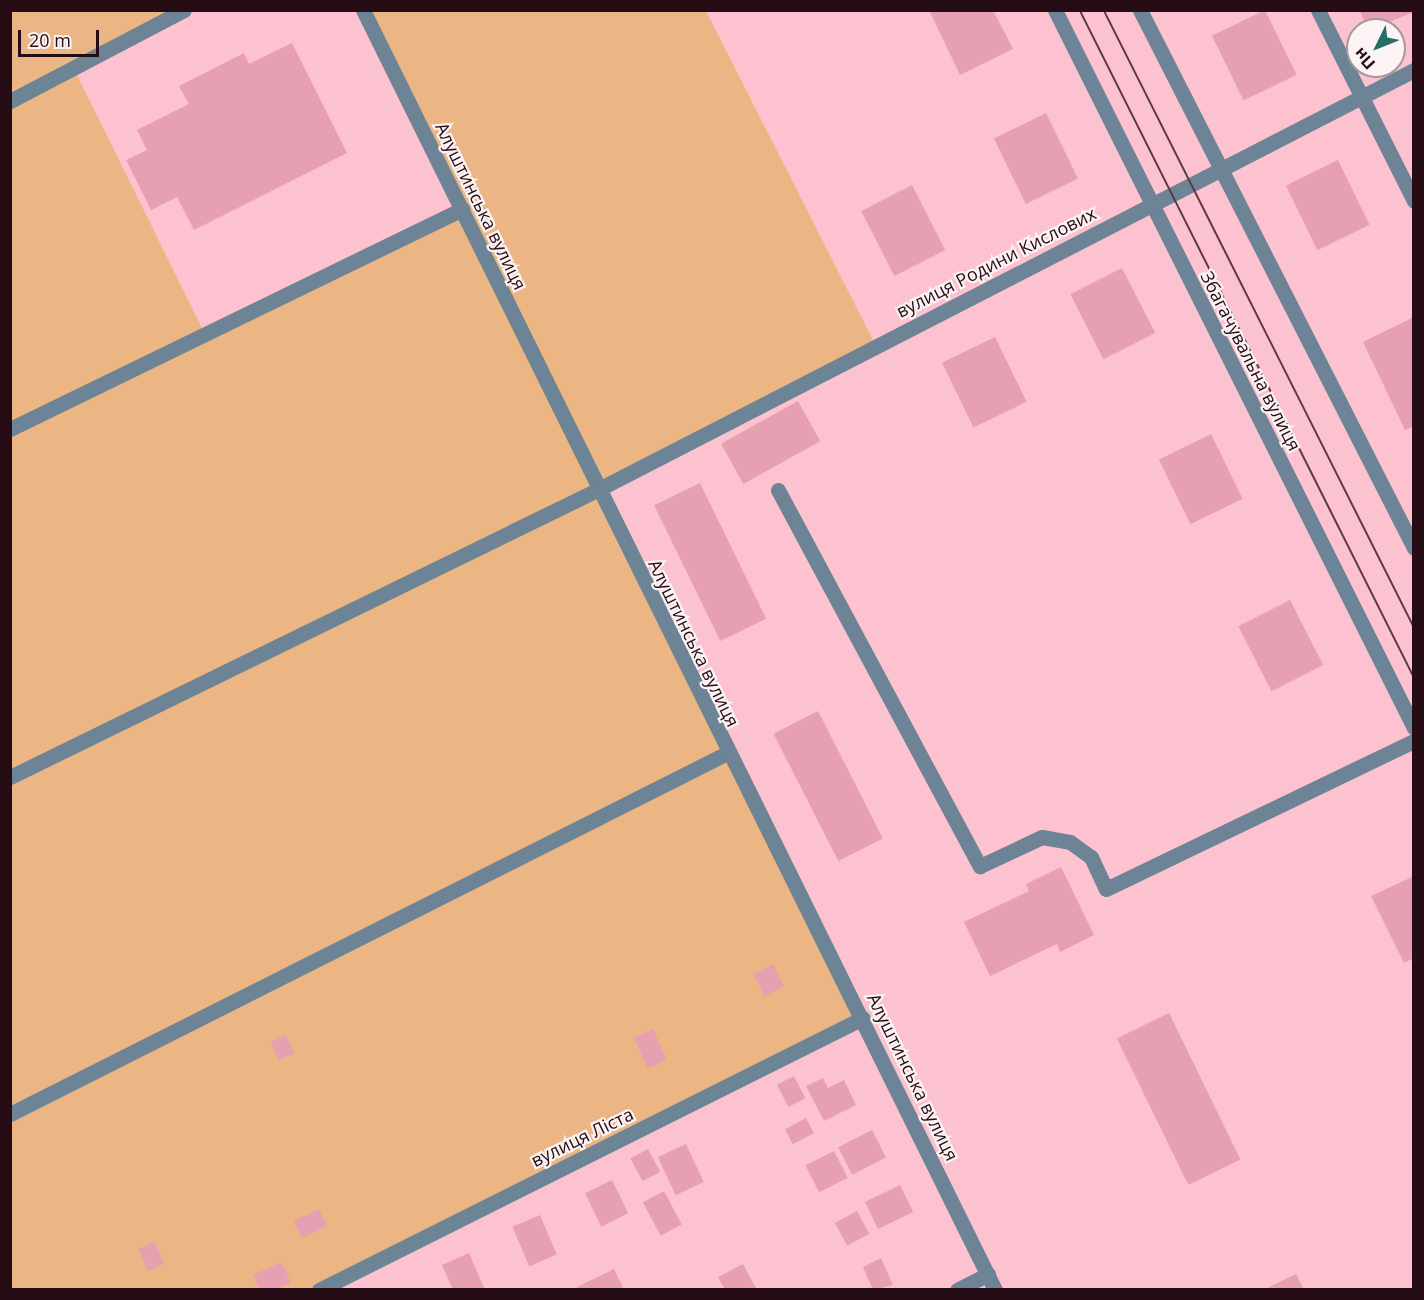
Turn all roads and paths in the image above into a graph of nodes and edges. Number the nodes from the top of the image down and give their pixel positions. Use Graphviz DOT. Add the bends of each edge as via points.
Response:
graph roads {
  1 [pos="184,10"];
  2 [pos="363,10"];
  3 [pos="1055,10"];
  4 [pos="1140,10"];
  5 [pos="1318,10"];
  6 [pos="1413,70"];
  7 [pos="1361,97"];
  8 [pos="10,101"];
  9 [pos="1222,166"];
  10 [pos="1413,201"];
  11 [pos="1151,203"];
  12 [pos="462,209"];
  13 [pos="10,429"];
  14 [pos="597,490"];
  15 [pos="778,490"];
  16 [pos="1413,548"];
  17 [pos="1413,728"];
  18 [pos="1413,741"];
  19 [pos="727,753"];
  20 [pos="10,777"];
  21 [pos="863,1018"];
  22 [pos="10,1114"];
  23 [pos="988,1274"];
  24 [pos="319,1290"];
  25 [pos="957,1290"];
  26 [pos="995,1290"];
  1 -- 8 [label="street"];
  2 -- 12 [label="street, Алуштинська вулиця"];
  3 -- 11 [label="street, Збагачувальна вулиця"];
  4 -- 9 [label="street"];
  5 -- 7 [label="street"];
  6 -- 7 [label="street, вулиця Родини Кислових"];
  7 -- 9 [label="street, вулиця Родини Кислових"];
  7 -- 10 [label="street"];
  9 -- 11 [label="street, вулиця Родини Кислових"];
  9 -- 16 [label="street"];
  11 -- 14 [label="street, вулиця Родини Кислових"];
  11 -- 17 [label="street, Збагачувальна вулиця"];
  12 -- 13 [label="street"];
  12 -- 14 [label="street, Алуштинська вулиця"];
  14 -- 19 [label="street, Алуштинська вулиця"];
  14 -- 20 [label="street, вулиця Родини Кислових"];
  15 -- 18 [label="street" via="980,866 1042,837 1070,842 1091,858 1106,889"];
  19 -- 21 [label="street, Алуштинська вулиця"];
  19 -- 22 [label="street"];
  21 -- 23 [label="street, Алуштинська вулиця"];
  21 -- 24 [label="street, вулиця Ліста"];
  23 -- 25 [label="street"];
  23 -- 26 [label="street, Алуштинська вулиця"];
}
